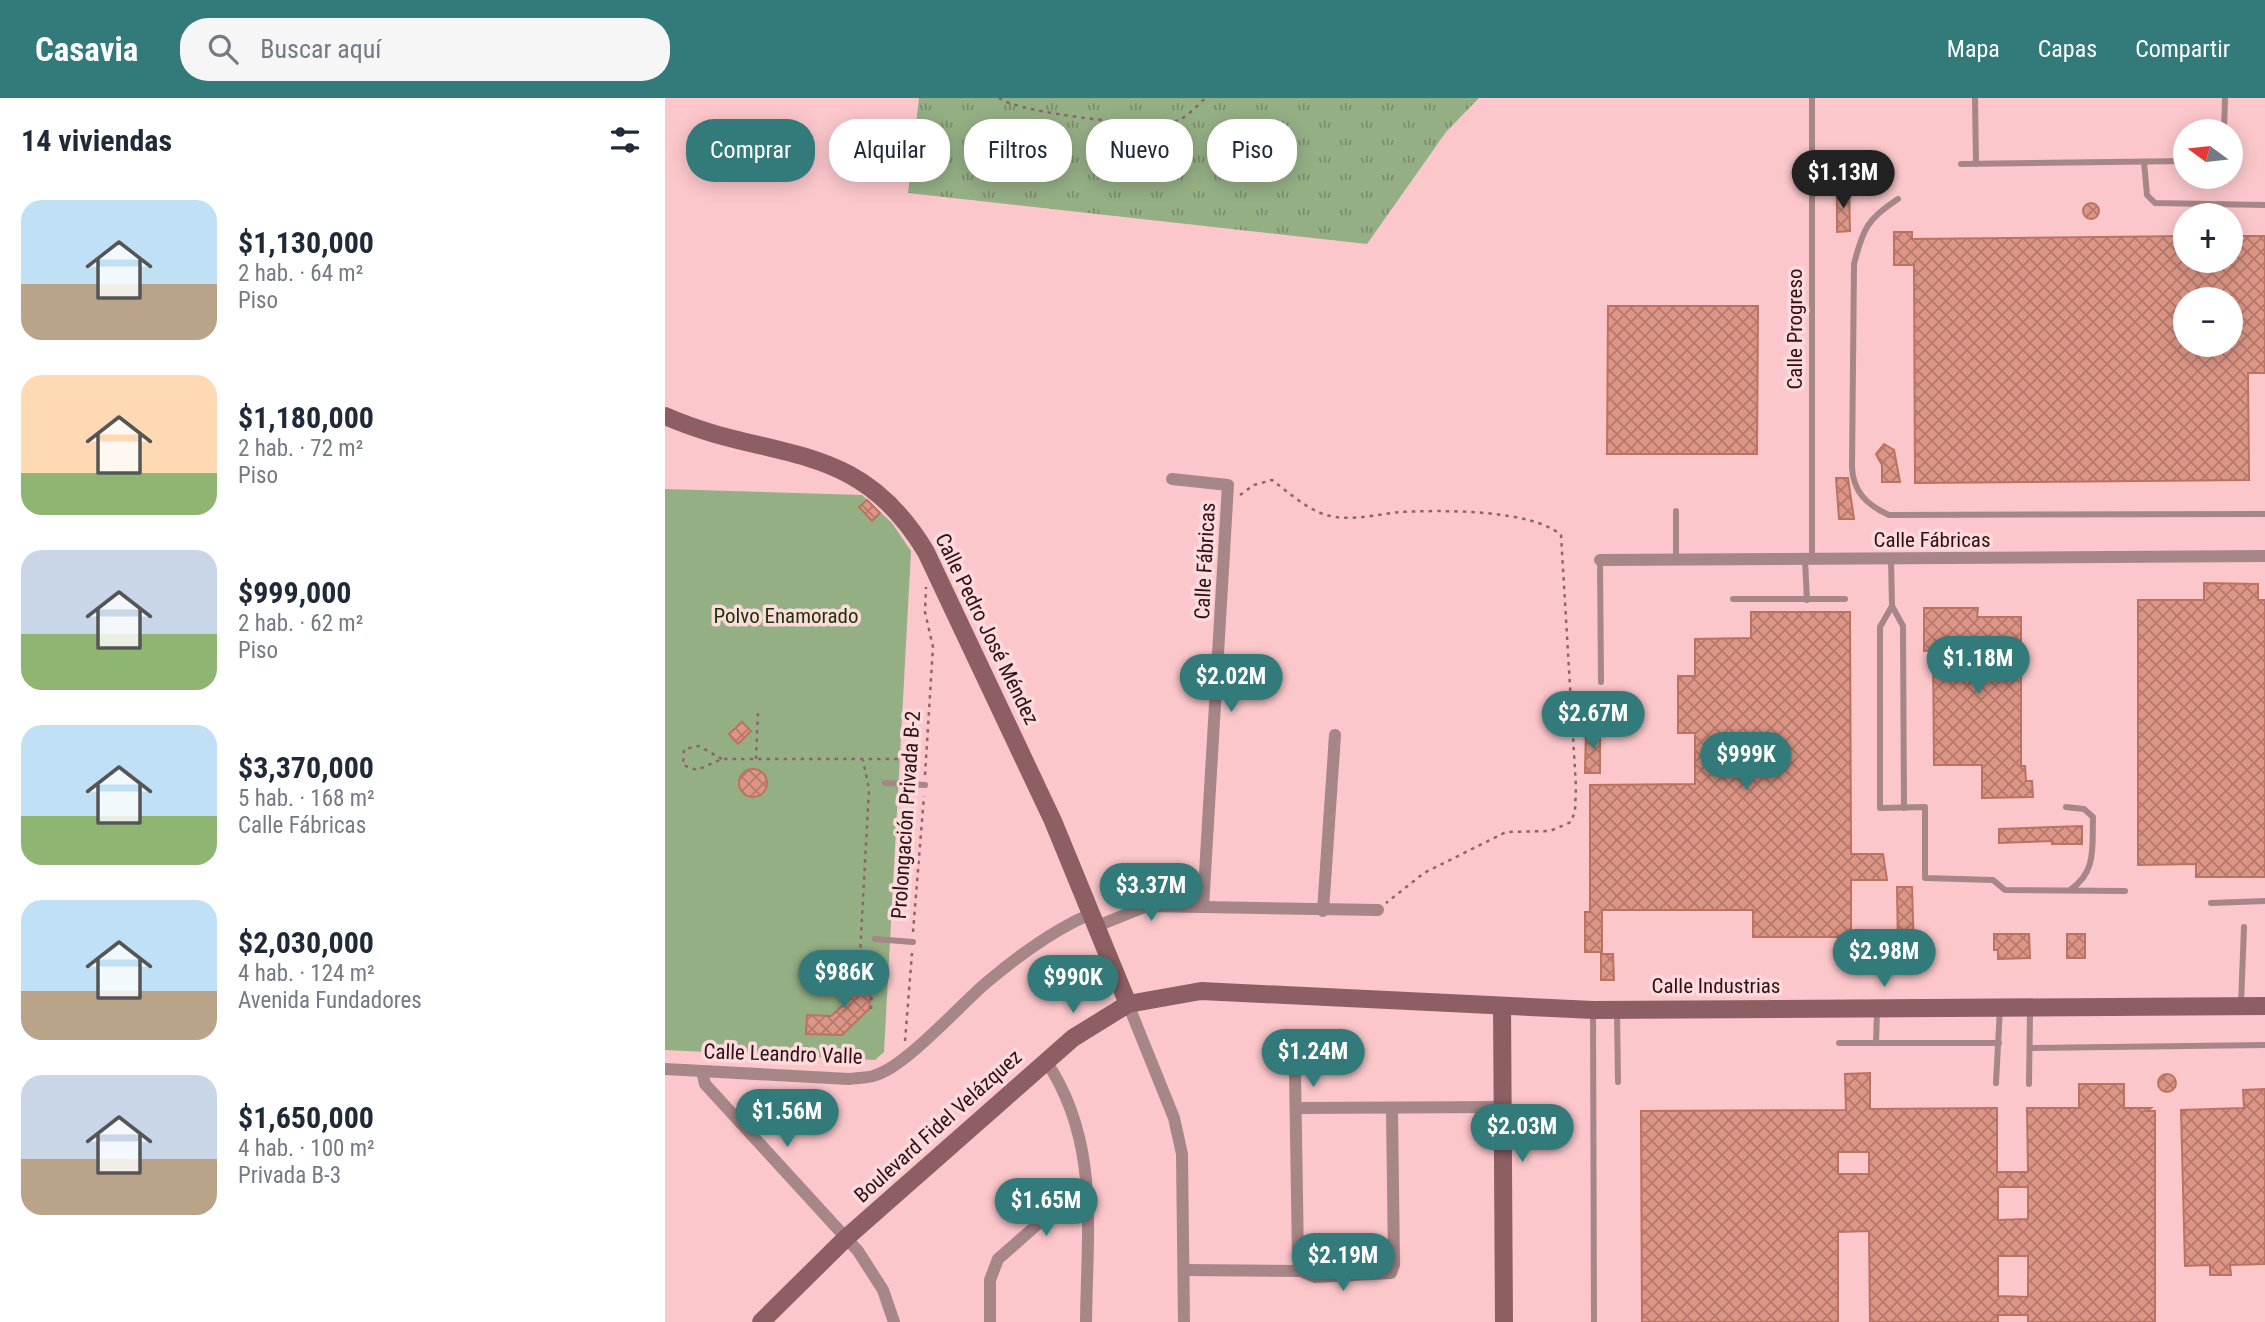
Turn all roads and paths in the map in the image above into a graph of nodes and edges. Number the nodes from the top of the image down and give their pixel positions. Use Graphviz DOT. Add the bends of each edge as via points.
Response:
graph roads {
  1 [pos="999,98"];
  2 [pos="1206,98"];
  3 [pos="1812,98"];
  4 [pos="1975,98"];
  5 [pos="2225,98"];
  6 [pos="2224,119"];
  7 [pos="2173,161"];
  8 [pos="2144,162"];
  9 [pos="1961,164"];
  10 [pos="1976,164"];
  11 [pos="1898,200"];
  12 [pos="2265,205"];
  13 [pos="665,416"];
  14 [pos="1173,479"];
  15 [pos="1227,504"];
  16 [pos="1676,511"];
  17 [pos="2265,514"];
  18 [pos="2265,556"];
  19 [pos="1891,559"];
  20 [pos="1600,560"];
  21 [pos="1809,560"];
  22 [pos="1676,562"];
  23 [pos="936,572"];
  24 [pos="1733,598"];
  25 [pos="1845,599"];
  26 [pos="1807,600"];
  27 [pos="1892,606"];
  28 [pos="1601,682"];
  29 [pos="758,711"];
  30 [pos="1335,735"];
  31 [pos="722,759"];
  32 [pos="756,759"];
  33 [pos="863,759"];
  34 [pos="902,759"];
  35 [pos="885,783"];
  36 [pos="925,785"];
  37 [pos="2066,807"];
  38 [pos="1904,808"];
  39 [pos="2068,891"];
  40 [pos="2125,891"];
  41 [pos="2265,901"];
  42 [pos="2211,903"];
  43 [pos="1203,907"];
  44 [pos="1378,910"];
  45 [pos="1323,911"];
  46 [pos="1095,920"];
  47 [pos="2244,927"];
  48 [pos="913,942"];
  49 [pos="874,943"];
  50 [pos="859,973"];
  51 [pos="1128,1004"];
  52 [pos="1502,1006"];
  53 [pos="2241,1006"];
  54 [pos="2265,1006"];
  55 [pos="2000,1007"];
  56 [pos="2031,1007"];
  57 [pos="871,1009"];
  58 [pos="1617,1009"];
  59 [pos="1877,1009"];
  60 [pos="1593,1010"];
  61 [pos="1839,1043"];
  62 [pos="1876,1043"];
  63 [pos="1999,1043"];
  64 [pos="2265,1045"];
  65 [pos="2030,1048"];
  66 [pos="1046,1061"];
  67 [pos="896,1063"];
  68 [pos="665,1069"];
  69 [pos="702,1070"];
  70 [pos="1295,1072"];
  71 [pos="1618,1082"];
  72 [pos="1996,1083"];
  73 [pos="2029,1084"];
  74 [pos="1503,1107"];
  75 [pos="1297,1108"];
  76 [pos="1392,1108"];
  77 [pos="1087,1194"];
  78 [pos="846,1238"];
  79 [pos="1184,1270"];
  80 [pos="1301,1272"];
  81 [pos="761,1322"];
  82 [pos="894,1322"];
  83 [pos="991,1322"];
  84 [pos="1086,1322"];
  85 [pos="1184,1322"];
  86 [pos="1504,1322"];
  87 [pos="1594,1322"];
  1 -- 2 [label="path" via="1052,114 1154,124 1178,121"];
  3 -- 21 [label="lane, Calle Progreso"];
  4 -- 10 [label="lane"];
  5 -- 6 [label="lane"];
  7 -- 8 [label="lane"];
  8 -- 10 [label="lane"];
  8 -- 12 [label="lane" via="2147,195 2155,203"];
  9 -- 10 [label="lane"];
  11 -- 17 [label="lane" via="1869,221 1854,264 1852,467 1857,491 1866,500 1889,515"];
  13 -- 23 [label="street, Calle Pedro José Méndez" via="815,459 858,479 901,514"];
  14 -- 15 [label="street, Calle Fábricas" via="1228,485"];
  15 -- 43 [label="street, Calle Fábricas"];
  15 -- 44 [label="path" via="1254,485 1272,480 1315,511 1336,517 1404,512 1511,515 1551,526 1561,535 1576,787 1571,822 1550,831 1506,832 1424,873"];
  16 -- 22 [label="lane"];
  18 -- 19 [label="street, Calle Fábricas"];
  19 -- 21 [label="street, Calle Fábricas"];
  19 -- 27 [label="lane"];
  20 -- 22 [label="street, Calle Fábricas"];
  20 -- 28 [label="lane"];
  21 -- 22 [label="street, Calle Fábricas"];
  21 -- 26 [label="lane, Calle Progreso"];
  23 -- 36 [label="path, Prolongación Privada B-2" via="924,599 933,648"];
  23 -- 46 [label="street, Calle Pedro José Méndez"];
  24 -- 26 [label="lane"];
  25 -- 26 [label="lane"];
  27 -- 38 [label="lane" via="1903,626"];
  27 -- 38 [label="lane" via="1879,627 1880,808"];
  29 -- 32 [label="path"];
  30 -- 45 [label="street"];
  31 -- 31 [label="path" via="699,746 684,749 683,765 697,770"];
  31 -- 32 [label="path"];
  32 -- 33 [label="path"];
  33 -- 34 [label="path"];
  33 -- 50 [label="path" via="869,789"];
  35 -- 36 [label="lane"];
  36 -- 48 [label="path, Prolongación Privada B-2"];
  37 -- 39 [label="lane" via="2084,809 2093,817 2089,873"];
  38 -- 39 [label="lane" via="1925,807 1925,878 1993,880 2005,890"];
  39 -- 40 [label="lane"];
  41 -- 42 [label="lane"];
  43 -- 45 [label="street"];
  43 -- 46 [label="street" via="1147,906"];
  44 -- 45 [label="street"];
  46 -- 51 [label="street, Calle Pedro José Méndez"];
  46 -- 67 [label="street, Calle Leandro Valle" via="1069,923 987,982"];
  47 -- 53 [label="lane"];
  48 -- 49 [label="lane"];
  48 -- 67 [label="path, Prolongación Privada B-2" via="905,1041"];
  49 -- 57 [label="path"];
  51 -- 52 [label="street, Boulevard Fidel Velázquez" via="1201,991"];
  51 -- 66 [label="street, Boulevard Fidel Velázquez"];
  51 -- 79 [label="street" via="1162,1084 1179,1142"];
  52 -- 60 [label="street, Calle Industrias"];
  52 -- 74 [label="street"];
  53 -- 54 [label="street, Calle Industrias"];
  53 -- 56 [label="street, Calle Industrias"];
  55 -- 56 [label="street, Calle Industrias"];
  55 -- 59 [label="street, Calle Industrias"];
  55 -- 63 [label="lane"];
  56 -- 65 [label="lane"];
  58 -- 59 [label="street, Calle Industrias"];
  58 -- 60 [label="street, Calle Industrias"];
  58 -- 71 [label="lane"];
  59 -- 62 [label="lane"];
  60 -- 87 [label="lane"];
  61 -- 62 [label="lane"];
  62 -- 63 [label="lane"];
  63 -- 72 [label="lane"];
  64 -- 65 [label="lane"];
  65 -- 73 [label="lane"];
  66 -- 77 [label="street" via="1064,1091 1081,1138"];
  66 -- 78 [label="street, Boulevard Fidel Velázquez"];
  67 -- 69 [label="street, Calle Leandro Valle" via="876,1075 849,1079"];
  68 -- 69 [label="street, Calle Leandro Valle"];
  69 -- 78 [label="street" via="705,1084"];
  70 -- 75 [label="street"];
  74 -- 76 [label="street"];
  74 -- 86 [label="street"];
  75 -- 76 [label="street"];
  75 -- 80 [label="street"];
  76 -- 80 [label="street" via="1391,1273 1315,1277"];
  77 -- 83 [label="street" via="1065,1200 998,1259 992,1271"];
  77 -- 84 [label="street"];
  78 -- 81 [label="street, Boulevard Fidel Velázquez"];
  78 -- 82 [label="street" via="872,1269"];
  79 -- 80 [label="street"];
  79 -- 85 [label="street"];
}
